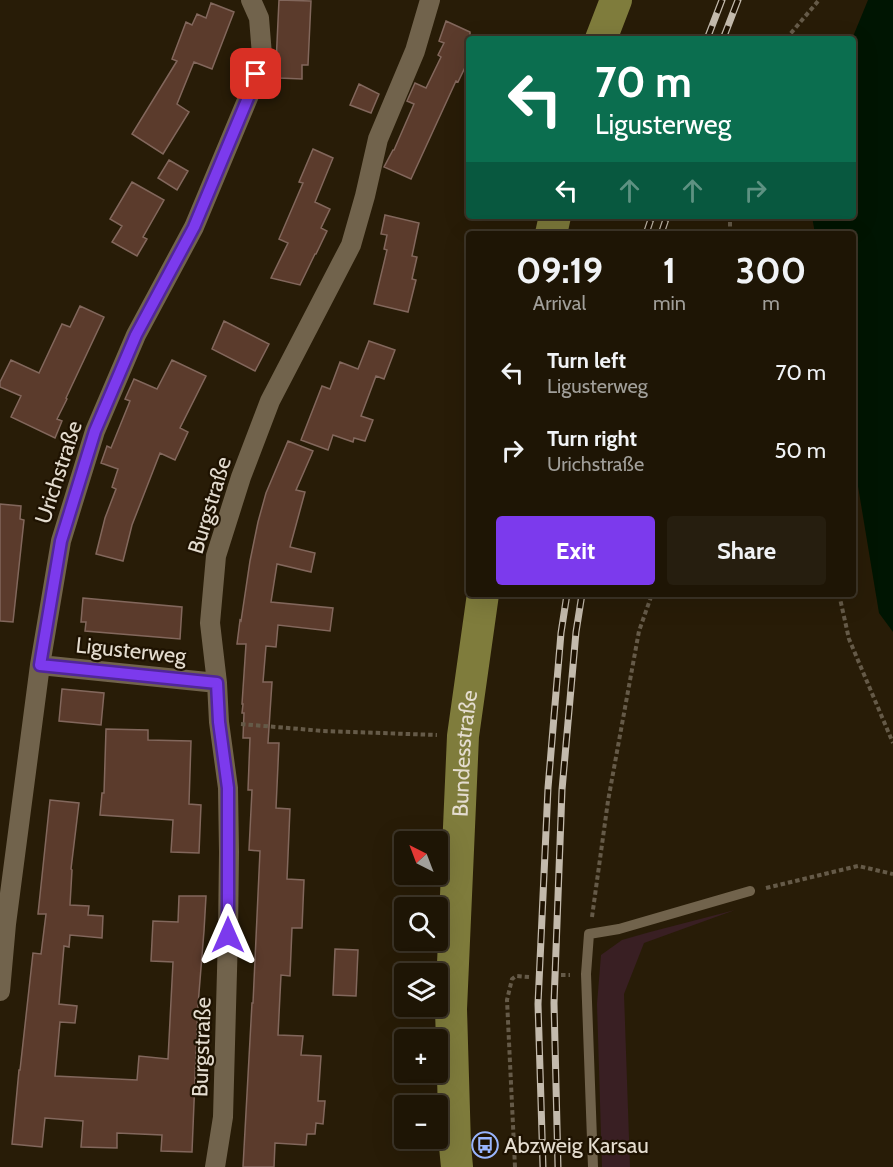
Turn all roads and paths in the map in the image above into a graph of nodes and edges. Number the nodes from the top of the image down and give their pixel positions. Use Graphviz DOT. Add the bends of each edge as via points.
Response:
graph roads {
  1 [pos="251,0"];
  2 [pos="430,0"];
  3 [pos="616,0"];
  4 [pos="819,0"];
  5 [pos="602,36"];
  6 [pos="789,36"];
  7 [pos="483,597"];
  8 [pos="651,597"];
  9 [pos="840,597"];
  10 [pos="40,665"];
  11 [pos="217,683"];
  12 [pos="219,722"];
  13 [pos="464,736"];
  14 [pos="893,742"];
  15 [pos="893,874"];
  16 [pos="750,891"];
  17 [pos="589,934"];
  18 [pos="529,977"];
  19 [pos="0,992"];
  20 [pos="215,1167"];
  21 [pos="457,1167"];
  22 [pos="515,1167"];
  23 [pos="593,1167"];
  1 -- 10 [label="street, Urichstraße" via="259,18 262,55 250,93 194,227 136,335 95,431 61,541"];
  2 -- 11 [label="street, Burgstraße" via="415,51 378,139 351,245 270,401 216,556 210,623"];
  3 -- 5 [label="main road"];
  4 -- 6 [label="path"];
  7 -- 13 [label="main road, Bundesstraße"];
  8 -- 17 [label="path" via="639,631"];
  9 -- 14 [label="path" via="849,639"];
  10 -- 11 [label="street, Ligusterweg"];
  10 -- 19 [label="street, Urichstraße"];
  11 -- 12 [label="street, Burgstraße"];
  12 -- 13 [label="path" via="323,731"];
  12 -- 20 [label="street, Burgstraße" via="228,788 228,935 223,1117"];
  13 -- 21 [label="main road, Bundesstraße" via="451,1009"];
  15 -- 16 [label="path" via="858,866"];
  16 -- 17 [label="lane"];
  17 -- 23 [label="lane" via="586,974"];
  18 -- 22 [label="path" via="512,979 507,1000"];
}
